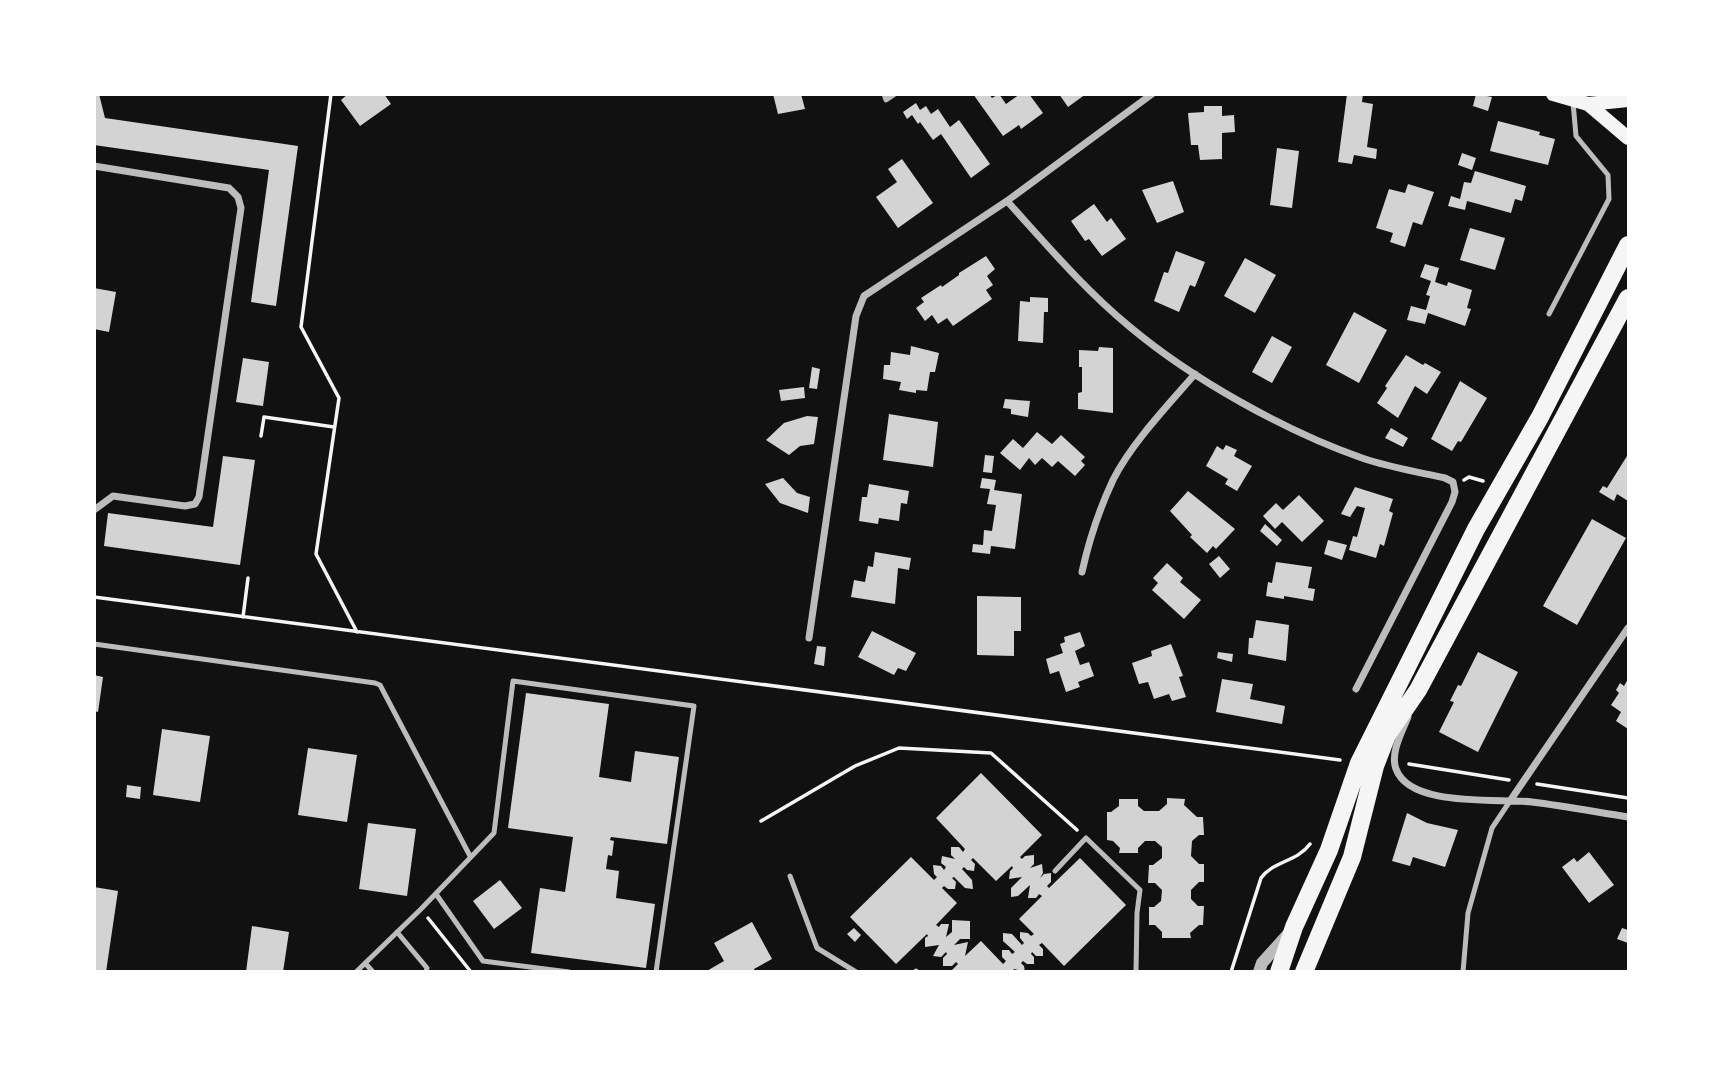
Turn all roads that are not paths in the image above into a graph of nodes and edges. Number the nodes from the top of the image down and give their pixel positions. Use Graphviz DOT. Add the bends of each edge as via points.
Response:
graph roads {
  1 [pos="884,94"];
  2 [pos="895,94"];
  3 [pos="1152,94"];
  4 [pos="1553,94"];
  5 [pos="1629,100"];
  6 [pos="1584,101"];
  7 [pos="1629,138"];
  8 [pos="94,166"];
  9 [pos="1007,201"];
  10 [pos="1629,245"];
  11 [pos="1629,298"];
  12 [pos="1549,314"];
  13 [pos="1195,374"];
  14 [pos="94,510"];
  15 [pos="1082,572"];
  16 [pos="1629,628"];
  17 [pos="809,638"];
  18 [pos="94,644"];
  19 [pos="1356,689"];
  20 [pos="1418,690"];
  21 [pos="1510,801"];
  22 [pos="1629,817"];
  23 [pos="470,856"];
  24 [pos="1055,871"];
  25 [pos="790,876"];
  26 [pos="436,894"];
  27 [pos="1294,927"];
  28 [pos="397,932"];
  29 [pos="365,963"];
  30 [pos="356,971"];
  31 [pos="373,971"];
  32 [pos="426,971"];
  33 [pos="569,971"];
  34 [pos="656,971"];
  35 [pos="856,971"];
  36 [pos="1136,971"];
  37 [pos="1259,971"];
  38 [pos="1279,971"];
  39 [pos="1304,971"];
  40 [pos="1463,971"];
  1 -- 2 [label="lane" via="886,100"];
  3 -- 9 [label="street"];
  4 -- 6 [label="main road"];
  5 -- 6 [label="main road"];
  6 -- 7 [label="main road"];
  6 -- 12 [label="lane" via="1576,136 1608,175 1609,199"];
  8 -- 14 [label="street" via="229,188 241,208 199,496 195,504 185,506 113,496"];
  9 -- 13 [label="street" via="1076,277 1130,327"];
  9 -- 17 [label="street" via="864,296 856,316"];
  10 -- 27 [label="main road" via="1406,665 1359,763 1329,850"];
  11 -- 20 [label="main road"];
  13 -- 15 [label="street" via="1146,431 1114,478 1090,536"];
  13 -- 19 [label="street" via="1258,411 1352,454 1452,482 1452,502"];
  16 -- 21 [label="street"];
  18 -- 23 [label="lane" via="375,682"];
  20 -- 21 [label="street" via="1394,757 1402,779 1427,793"];
  20 -- 39 [label="main road" via="1387,735 1352,857"];
  21 -- 22 [label="street"];
  21 -- 40 [label="lane" via="1492,828 1468,913"];
  23 -- 26 [label="lane"];
  23 -- 34 [label="lane" via="494,833 513,681 694,706"];
  24 -- 36 [label="lane" via="1086,838 1140,890"];
  25 -- 35 [label="lane" via="817,948"];
  26 -- 28 [label="lane"];
  26 -- 33 [label="lane" via="484,961"];
  27 -- 37 [label="street"];
  27 -- 38 [label="main road"];
  28 -- 29 [label="lane"];
  28 -- 32 [label="lane"];
  29 -- 30 [label="lane"];
  29 -- 31 [label="lane"];
}
